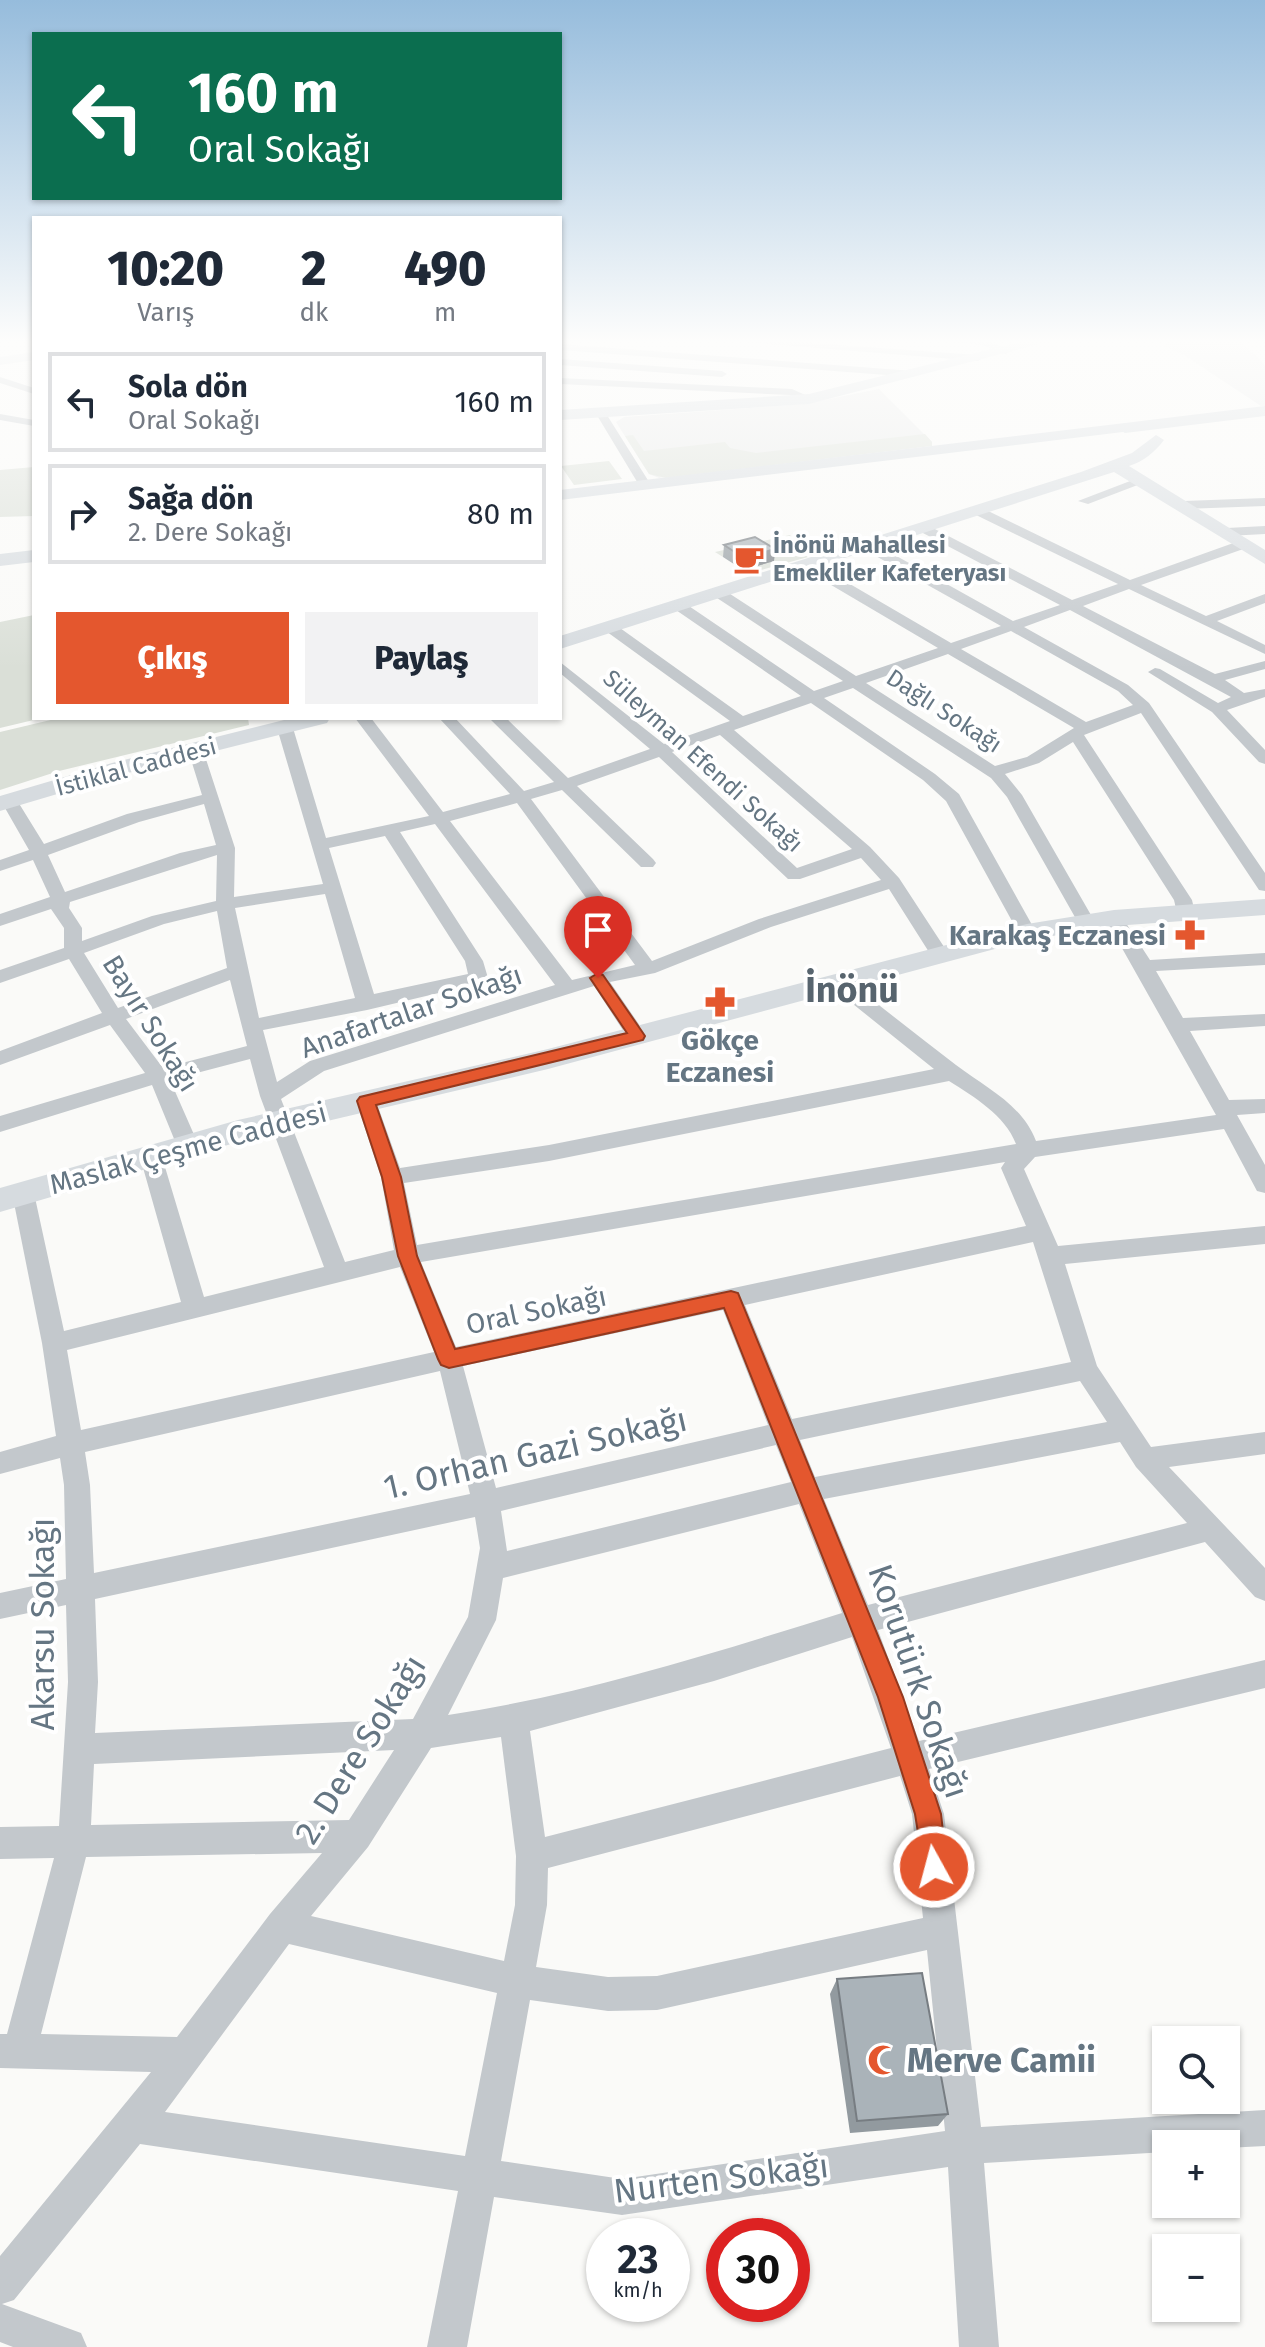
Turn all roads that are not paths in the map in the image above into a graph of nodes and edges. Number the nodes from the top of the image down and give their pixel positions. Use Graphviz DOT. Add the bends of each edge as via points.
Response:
graph roads {
  1 [pos="623,450"];
  2 [pos="982,450"];
  3 [pos="1141,450"];
  4 [pos="1117,466"];
  5 [pos="1142,481"];
  6 [pos="645,485"];
  7 [pos="562,495"];
  8 [pos="1084,501"];
  9 [pos="1265,502"];
  10 [pos="1184,505"];
  11 [pos="980,512"];
  12 [pos="925,529"];
  13 [pos="1265,530"];
  14 [pos="1227,532"];
  15 [pos="1244,544"];
  16 [pos="870,547"];
  17 [pos="32,556"];
  18 [pos="1265,558"];
  19 [pos="0,560"];
  20 [pos="809,566"];
  21 [pos="1130,584"];
  22 [pos="719,593"];
  23 [pos="1265,598"];
  24 [pos="678,605"];
  25 [pos="1068,606"];
  26 [pos="1206,621"];
  27 [pos="608,626"];
  28 [pos="1013,627"];
  29 [pos="562,642"];
  30 [pos="950,649"];
  31 [pos="1265,650"];
  32 [pos="1265,665"];
  33 [pos="562,668"];
  34 [pos="1155,672"];
  35 [pos="1213,679"];
  36 [pos="856,682"];
  37 [pos="1265,693"];
  38 [pos="812,697"];
  39 [pos="1242,698"];
  40 [pos="1144,706"];
  41 [pos="1217,709"];
  42 [pos="312,720"];
  43 [pos="364,720"];
  44 [pos="449,720"];
  45 [pos="499,720"];
  46 [pos="741,722"];
  47 [pos="285,728"];
  48 [pos="723,729"];
  49 [pos="1081,731"];
  50 [pos="1259,744"];
  51 [pos="196,750"];
  52 [pos="662,751"];
  53 [pos="1265,759"];
  54 [pos="993,772"];
  55 [pos="567,784"];
  56 [pos="521,797"];
  57 [pos="209,798"];
  58 [pos="4,803"];
  59 [pos="437,819"];
  60 [pos="390,830"];
  61 [pos="320,845"];
  62 [pos="226,848"];
  63 [pos="864,851"];
  64 [pos="40,853"];
  65 [pos="647,863"];
  66 [pos="0,866"];
  67 [pos="893,882"];
  68 [pos="1265,886"];
  69 [pos="333,888"];
  70 [pos="61,900"];
  71 [pos="225,904"];
  72 [pos="1265,907"];
  73 [pos="1186,913"];
  74 [pos="0,920"];
  75 [pos="1100,920"];
  76 [pos="1027,932"];
  77 [pos="73,950"];
  78 [pos="941,956"];
  79 [pos="1265,959"];
  80 [pos="1144,966"];
  81 [pos="648,969"];
  82 [pos="237,971"];
  83 [pos="0,977"];
  84 [pos="598,978"];
  85 [pos="840,984"];
  86 [pos="568,988"];
  87 [pos="367,1004"];
  88 [pos="113,1015"];
  89 [pos="1265,1020"];
  90 [pos="1174,1025"];
  91 [pos="252,1026"];
  92 [pos="637,1036"];
  93 [pos="259,1050"];
  94 [pos="0,1058"];
  95 [pos="952,1073"];
  96 [pos="158,1076"];
  97 [pos="366,1101"];
  98 [pos="1265,1106"];
  99 [pos="274,1109"];
  100 [pos="1226,1115"];
  101 [pos="0,1124"];
  102 [pos="188,1146"];
  103 [pos="1029,1150"];
  104 [pos="151,1157"];
  105 [pos="1259,1163"];
  106 [pos="392,1177"];
  107 [pos="1265,1185"];
  108 [pos="7,1196"];
  109 [pos="1040,1232"];
  110 [pos="1265,1235"];
  111 [pos="407,1256"];
  112 [pos="1051,1256"];
  113 [pos="338,1273"];
  114 [pos="731,1299"];
  115 [pos="195,1308"];
  116 [pos="54,1343"];
  117 [pos="449,1359"];
  118 [pos="1086,1369"];
  119 [pos="1125,1430"];
  120 [pos="784,1432"];
  121 [pos="1265,1443"];
  122 [pos="70,1444"];
  123 [pos="1145,1459"];
  124 [pos="0,1463"];
  125 [pos="807,1490"];
  126 [pos="485,1503"];
  127 [pos="1209,1529"];
  128 [pos="490,1568"];
  129 [pos="1265,1588"];
  130 [pos="80,1591"];
  131 [pos="0,1606"];
  132 [pos="860,1621"];
  133 [pos="1265,1674"];
  134 [pos="514,1720"];
  135 [pos="422,1734"];
  136 [pos="79,1749"];
  137 [pos="910,1758"];
  138 [pos="357,1836"];
  139 [pos="0,1843"];
  140 [pos="74,1843"];
  141 [pos="532,1856"];
  142 [pos="282,1926"];
  143 [pos="939,1931"];
  144 [pos="517,1981"];
  145 [pos="9,2051"];
  146 [pos="184,2055"];
  147 [pos="133,2125"];
  148 [pos="1265,2128"];
  149 [pos="965,2146"];
  150 [pos="480,2177"];
  151 [pos="0,2286"];
  152 [pos="0,2323"];
  153 [pos="67,2347"];
  154 [pos="447,2347"];
  155 [pos="979,2347"];
  1 -- 6 [label="street"];
  2 -- 6 [label="street"];
  3 -- 4 [label="street" via="1138,457"];
  4 -- 5 [label="street"];
  4 -- 11 [label="street"];
  5 -- 8 [label="street"];
  5 -- 10 [label="street"];
  6 -- 7 [label="street"];
  9 -- 10 [label="street"];
  10 -- 14 [label="street"];
  11 -- 12 [label="street"];
  11 -- 21 [label="street"];
  12 -- 16 [label="street"];
  12 -- 25 [label="street"];
  13 -- 14 [label="street"];
  14 -- 15 [label="street"];
  15 -- 18 [label="street"];
  15 -- 21 [label="street"];
  16 -- 20 [label="street"];
  16 -- 28 [label="street"];
  17 -- 19 [label="street"];
  20 -- 22 [label="street"];
  20 -- 30 [label="street"];
  21 -- 25 [label="street"];
  21 -- 26 [label="street"];
  22 -- 24 [label="street"];
  22 -- 36 [label="street, Dağlı Sokağı"];
  23 -- 26 [label="street"];
  24 -- 27 [label="street"];
  24 -- 38 [label="street"];
  25 -- 28 [label="street"];
  25 -- 35 [label="street"];
  26 -- 31 [label="street"];
  27 -- 29 [label="street"];
  27 -- 46 [label="street"];
  28 -- 30 [label="street"];
  28 -- 40 [label="street" via="1123,688"];
  30 -- 36 [label="street"];
  30 -- 49 [label="street"];
  32 -- 35 [label="street"];
  33 -- 52 [label="street, Süleyman Efendi Sokağı"];
  34 -- 41 [label="street"];
  35 -- 39 [label="street"];
  36 -- 38 [label="street"];
  36 -- 54 [label="street, Dağlı Sokağı"];
  37 -- 39 [label="street"];
  38 -- 46 [label="street"];
  38 -- 76 [label="street" via="953,798"];
  39 -- 41 [label="street"];
  40 -- 49 [label="street"];
  40 -- 68 [label="street"];
  41 -- 50 [label="street"];
  42 -- 47 [label="street, İstiklal Caddesi"];
  43 -- 59 [label="street"];
  44 -- 56 [label="street"];
  45 -- 55 [label="street"];
  46 -- 48 [label="street"];
  47 -- 51 [label="street, İstiklal Caddesi"];
  47 -- 61 [label="street"];
  48 -- 52 [label="street"];
  48 -- 63 [label="street"];
  49 -- 54 [label="street" via="1033,760"];
  49 -- 73 [label="street"];
  50 -- 53 [label="street"];
  51 -- 57 [label="street"];
  51 -- 58 [label="street, İstiklal Caddesi"];
  52 -- 55 [label="street"];
  52 -- 63 [label="street, Süleyman Efendi Sokağı" via="794,875"];
  54 -- 75 [label="street, Dağlı Sokağı"];
  55 -- 56 [label="street"];
  55 -- 65 [label="street"];
  56 -- 59 [label="street"];
  56 -- 81 [label="street"];
  57 -- 62 [label="street"];
  57 -- 64 [label="street" via="133,818"];
  58 -- 64 [label="street, Bayır Sokağı"];
  59 -- 60 [label="street"];
  59 -- 86 [label="street"];
  60 -- 61 [label="street"];
  60 -- 87 [label="street" via="474,961 478,978"];
  61 -- 69 [label="street"];
  62 -- 70 [label="street"];
  62 -- 71 [label="street"];
  63 -- 67 [label="street"];
  64 -- 66 [label="street"];
  64 -- 70 [label="street, Bayır Sokağı"];
  67 -- 78 [label="street"];
  67 -- 81 [label="street, Anafartalar Sokağı" via="765,923"];
  69 -- 71 [label="street"];
  69 -- 87 [label="street"];
  70 -- 74 [label="street"];
  70 -- 77 [label="street, Bayır Sokağı" via="60,908 73,928"];
  71 -- 77 [label="street" via="158,920"];
  71 -- 82 [label="street"];
  72 -- 73 [label="street, Maslak Çeşme Caddesi"];
  73 -- 75 [label="street, Maslak Çeşme Caddesi"];
  75 -- 76 [label="street, Maslak Çeşme Caddesi"];
  75 -- 80 [label="street, Dağlı Sokağı"];
  76 -- 78 [label="street, Maslak Çeşme Caddesi"];
  77 -- 83 [label="street"];
  77 -- 88 [label="street, Bayır Sokağı"];
  78 -- 85 [label="street, Maslak Çeşme Caddesi"];
  79 -- 80 [label="street"];
  80 -- 90 [label="street, Dağlı Sokağı"];
  81 -- 84 [label="street, Anafartalar Sokağı"];
  82 -- 88 [label="street"];
  82 -- 91 [label="street"];
  84 -- 86 [label="street, Anafartalar Sokağı"];
  84 -- 92 [label="street"];
  85 -- 92 [label="street, Maslak Çeşme Caddesi"];
  85 -- 95 [label="street"];
  86 -- 99 [label="street, Anafartalar Sokağı" via="317,1066"];
  87 -- 91 [label="street"];
  88 -- 94 [label="street"];
  88 -- 96 [label="street, Bayır Sokağı"];
  89 -- 90 [label="street"];
  90 -- 100 [label="street, Dağlı Sokağı"];
  91 -- 93 [label="street"];
  92 -- 97 [label="street, Maslak Çeşme Caddesi"];
  93 -- 96 [label="street"];
  93 -- 99 [label="street"];
  95 -- 103 [label="street" via="1020,1126"];
  95 -- 106 [label="street" via="549,1153"];
  96 -- 101 [label="street"];
  96 -- 102 [label="street, Bayır Sokağı"];
  97 -- 99 [label="street, Maslak Çeşme Caddesi"];
  97 -- 106 [label="street, 2. Dere Sokağı"];
  98 -- 100 [label="street"];
  99 -- 102 [label="street, Maslak Çeşme Caddesi"];
  99 -- 113 [label="street"];
  100 -- 103 [label="street"];
  100 -- 105 [label="street, Dağlı Sokağı"];
  102 -- 104 [label="street, Maslak Çeşme Caddesi"];
  103 -- 109 [label="street" via="1012,1168"];
  103 -- 111 [label="street"];
  104 -- 108 [label="street, Maslak Çeşme Caddesi"];
  104 -- 115 [label="street"];
  105 -- 107 [label="street, Dağlı Sokağı"];
  106 -- 111 [label="street, 2. Dere Sokağı"];
  108 -- 116 [label="street, Akarsu Sokağı"];
  109 -- 112 [label="street"];
  109 -- 114 [label="street, Oral Sokağı"];
  110 -- 112 [label="street"];
  111 -- 113 [label="street"];
  111 -- 117 [label="street, 2. Dere Sokağı"];
  112 -- 118 [label="street"];
  113 -- 115 [label="street"];
  114 -- 117 [label="street, Oral Sokağı"];
  114 -- 120 [label="street, Korutürk Sokağı"];
  115 -- 116 [label="street"];
  116 -- 122 [label="street, Akarsu Sokağı"];
  117 -- 122 [label="street, Oral Sokağı"];
  117 -- 126 [label="street, 2. Dere Sokağı"];
  118 -- 119 [label="street"];
  118 -- 120 [label="street, 1. Orhan Gazi Sokağı"];
  119 -- 123 [label="street"];
  119 -- 125 [label="street"];
  120 -- 125 [label="street, Korutürk Sokağı"];
  120 -- 126 [label="street, 1. Orhan Gazi Sokağı"];
  121 -- 123 [label="street"];
  122 -- 124 [label="street, Oral Sokağı"];
  122 -- 130 [label="street, Akarsu Sokağı" via="77,1485"];
  123 -- 127 [label="street"];
  125 -- 128 [label="street"];
  125 -- 132 [label="street, Korutürk Sokağı"];
  126 -- 128 [label="street, 2. Dere Sokağı" via="494,1548"];
  126 -- 130 [label="street, 1. Orhan Gazi Sokağı"];
  127 -- 129 [label="street"];
  127 -- 132 [label="street"];
  128 -- 135 [label="street, 2. Dere Sokağı" via="482,1620"];
  130 -- 131 [label="street, 1. Orhan Gazi Sokağı"];
  130 -- 136 [label="street, Akarsu Sokağı"];
  132 -- 134 [label="street" via="714,1667"];
  132 -- 137 [label="street, Korutürk Sokağı"];
  133 -- 137 [label="street"];
  134 -- 135 [label="street"];
  134 -- 141 [label="street"];
  135 -- 136 [label="street"];
  135 -- 138 [label="street, 2. Dere Sokağı"];
  136 -- 140 [label="street, Akarsu Sokağı"];
  137 -- 141 [label="street"];
  137 -- 143 [label="street, Korutürk Sokağı" via="928,1814"];
  138 -- 140 [label="street"];
  138 -- 142 [label="street, 2. Dere Sokağı"];
  139 -- 140 [label="street"];
  140 -- 145 [label="street, Akarsu Sokağı"];
  141 -- 144 [label="street" via="531,1905"];
  142 -- 144 [label="street"];
  142 -- 146 [label="street, 2. Dere Sokağı"];
  143 -- 144 [label="street" via="657,1993 608,1994"];
  143 -- 149 [label="street, Korutürk Sokağı"];
  144 -- 150 [label="street"];
  145 -- 146 [label="street"];
  146 -- 147 [label="street, 2. Dere Sokağı"];
  147 -- 150 [label="street, Nurten Sokağı"];
  147 -- 151 [label="street, 2. Dere Sokağı"];
  148 -- 149 [label="street, Nurten Sokağı"];
  149 -- 150 [label="street, Nurten Sokağı" via="622,2197"];
  149 -- 155 [label="street, Korutürk Sokağı"];
  150 -- 154 [label="street"];
  152 -- 153 [label="street"];
}
